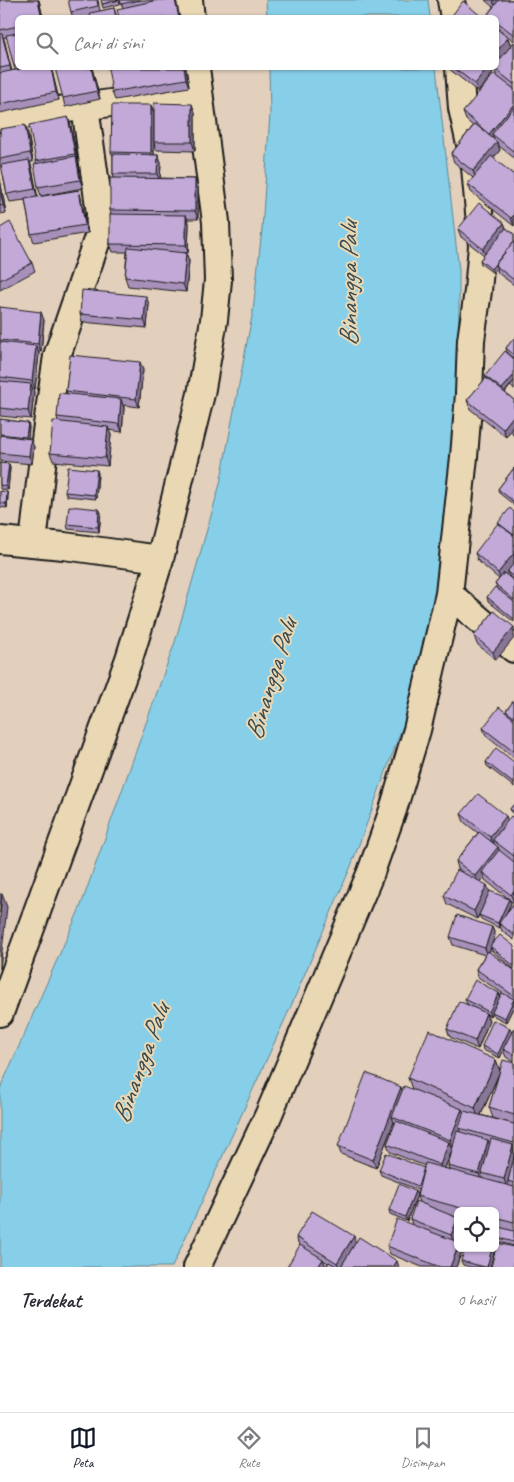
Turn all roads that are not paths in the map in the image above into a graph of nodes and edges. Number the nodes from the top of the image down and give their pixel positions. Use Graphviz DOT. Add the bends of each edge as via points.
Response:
graph roads {
  1 [pos="189,0"];
  2 [pos="451,0"];
  3 [pos="191,15"];
  4 [pos="454,15"];
  5 [pos="459,70"];
  6 [pos="198,79"];
  7 [pos="85,107"];
  8 [pos="0,118"];
  9 [pos="0,540"];
  10 [pos="33,542"];
  11 [pos="160,559"];
  12 [pos="449,594"];
  13 [pos="514,649"];
  14 [pos="0,1013"];
  15 [pos="197,1267"];
  1 -- 3 [label="street"];
  2 -- 4 [label="street"];
  5 -- 12 [label="street" via="482,246"];
  6 -- 7 [label="street"];
  6 -- 11 [label="street" via="216,222 218,280 200,394"];
  7 -- 8 [label="street"];
  7 -- 10 [label="street" via="100,213 99,234 56,356"];
  9 -- 10 [label="street"];
  10 -- 11 [label="street"];
  11 -- 14 [label="street" via="129,659"];
  12 -- 13 [label="street"];
  12 -- 15 [label="street" via="417,730 372,872 268,1116"];
}
